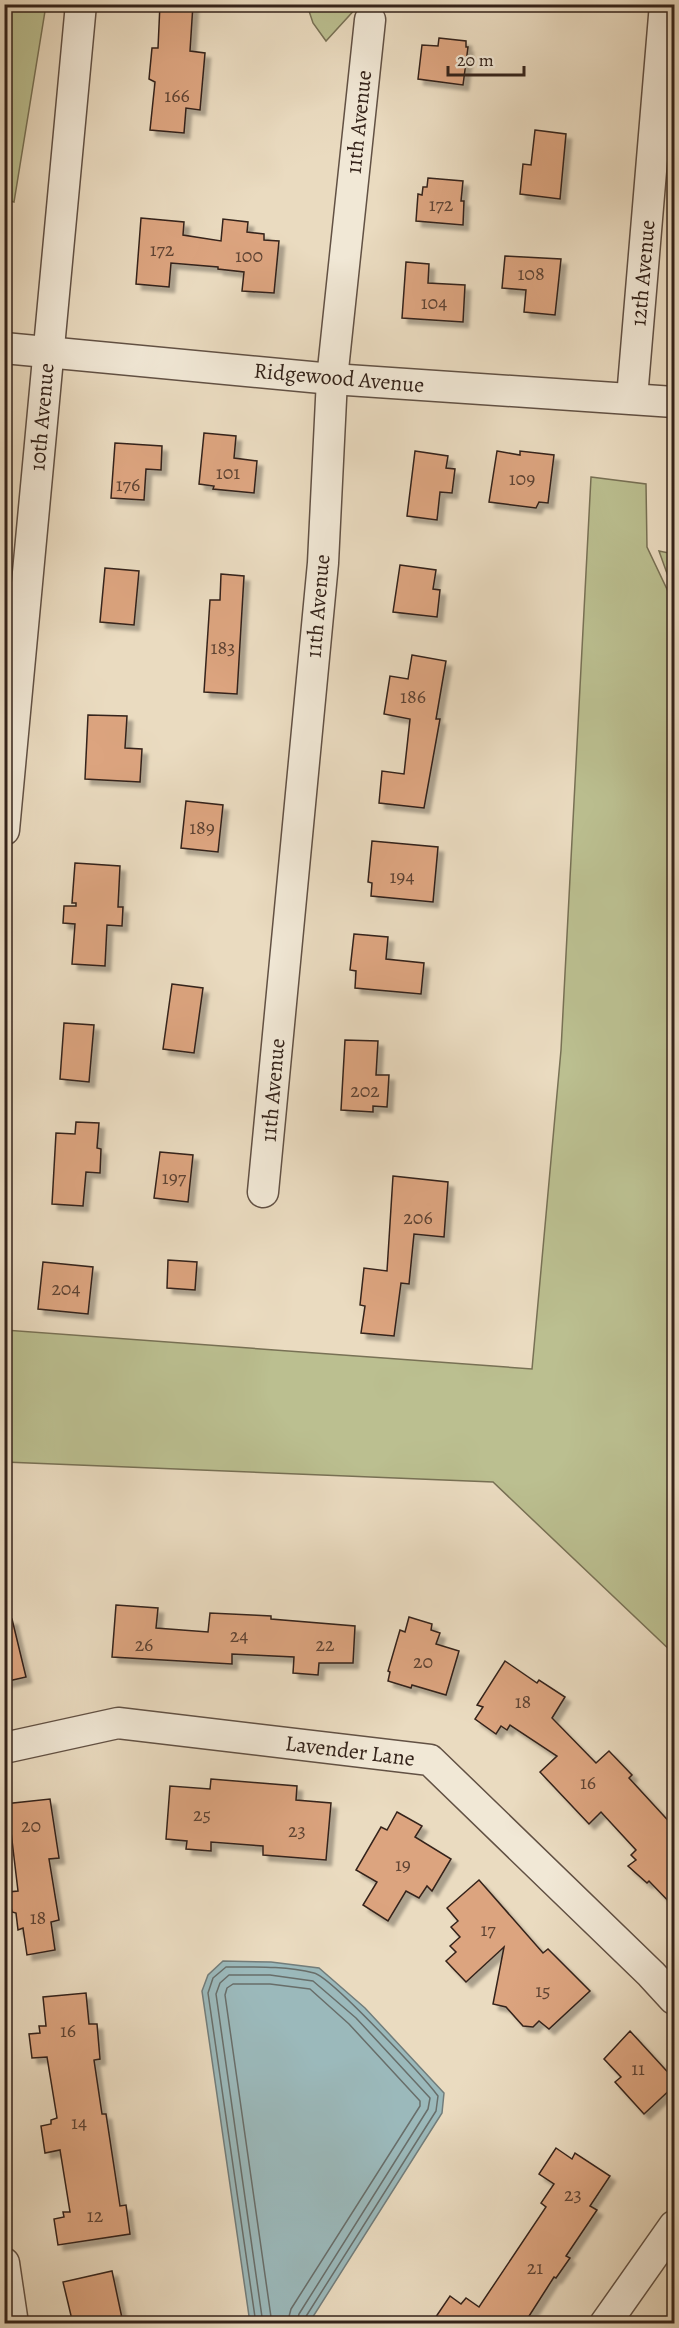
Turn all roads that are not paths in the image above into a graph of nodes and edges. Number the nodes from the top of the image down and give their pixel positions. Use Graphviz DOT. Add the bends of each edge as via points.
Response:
graph roads {
  1 [pos="81,4"];
  2 [pos="665,4"];
  3 [pos="370,20"];
  4 [pos="4,348"];
  5 [pos="48,350"];
  6 [pos="332,379"];
  7 [pos="632,398"];
  8 [pos="675,402"];
  9 [pos="4,830"];
  10 [pos="263,1192"];
  11 [pos="4,1748"];
  12 [pos="675,1999"];
  13 [pos="675,2226"];
  14 [pos="4,2263"];
  15 [pos="13,2324"];
  16 [pos="605,2324"];
  1 -- 5 [label="street, 10th Avenue"];
  2 -- 7 [label="street, 12th Avenue"];
  3 -- 6 [label="street, 11th Avenue"];
  4 -- 5 [label="street, Ridgewood Avenue"];
  5 -- 6 [label="street, Ridgewood Avenue"];
  5 -- 9 [label="street, 10th Avenue"];
  6 -- 7 [label="street, Ridgewood Avenue"];
  6 -- 10 [label="street, 11th Avenue" via="323,563"];
  7 -- 8 [label="street, Ridgewood Avenue"];
  11 -- 12 [label="street, Lavender Lane" via="118,1723 430,1760"];
  13 -- 16 [label="street"];
  14 -- 15 [label="street"];
}
